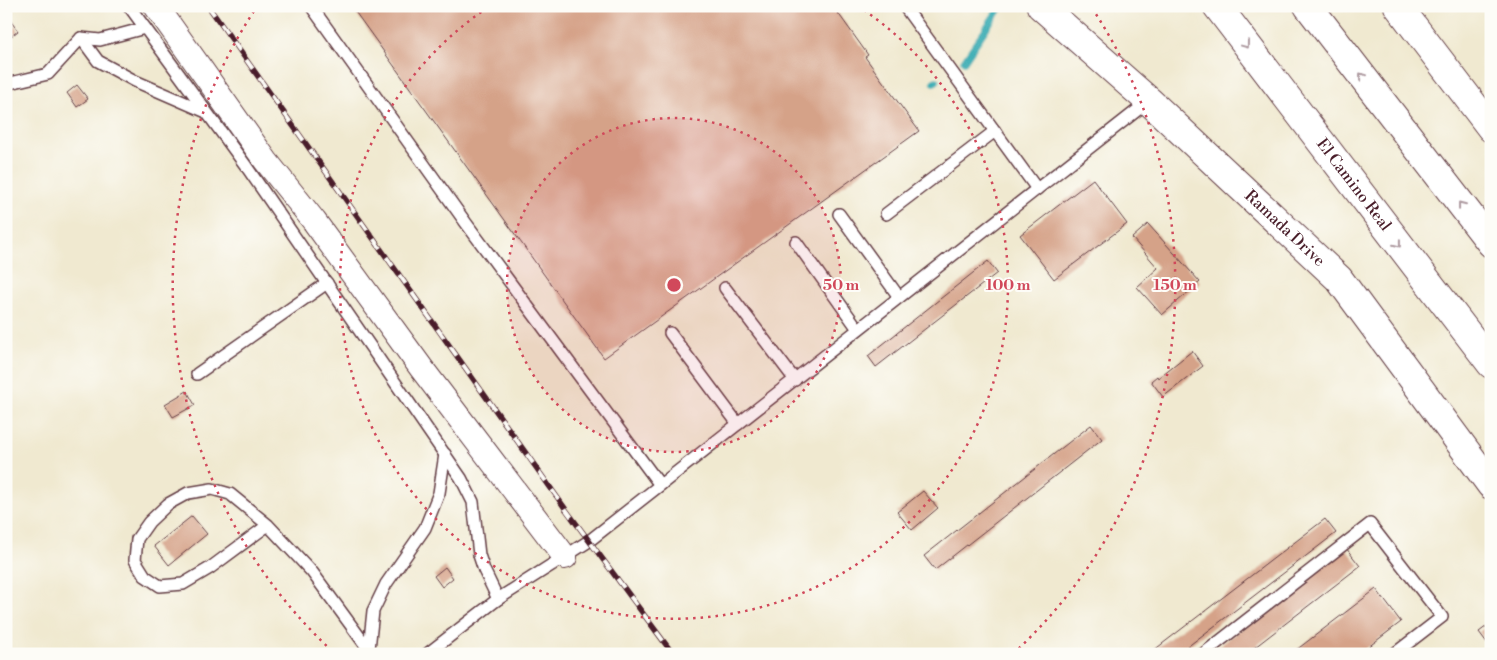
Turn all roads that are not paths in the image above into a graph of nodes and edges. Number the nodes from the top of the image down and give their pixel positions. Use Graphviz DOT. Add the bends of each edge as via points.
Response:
graph roads {
  1 [pos="129,6"];
  2 [pos="156,6"];
  3 [pos="311,6"];
  4 [pos="904,6"];
  5 [pos="1041,6"];
  6 [pos="1217,6"];
  7 [pos="1308,6"];
  8 [pos="1398,6"];
  9 [pos="145,28"];
  10 [pos="81,38"];
  11 [pos="6,84"];
  12 [pos="1149,101"];
  13 [pos="206,112"];
  14 [pos="1491,128"];
  15 [pos="995,131"];
  16 [pos="1037,189"];
  17 [pos="839,214"];
  18 [pos="886,214"];
  19 [pos="796,242"];
  20 [pos="1491,243"];
  21 [pos="327,283"];
  22 [pos="725,288"];
  23 [pos="898,297"];
  24 [pos="858,329"];
  25 [pos="670,332"];
  26 [pos="1491,364"];
  27 [pos="197,374"];
  28 [pos="795,380"];
  29 [pos="738,424"];
  30 [pos="445,454"];
  31 [pos="660,485"];
  32 [pos="1491,485"];
  33 [pos="268,525"];
  34 [pos="565,556"];
  35 [pos="498,599"];
  36 [pos="371,652"];
  37 [pos="428,654"];
  38 [pos="1202,654"];
  39 [pos="1394,654"];
  1 -- 9 [label="lane"];
  2 -- 34 [label="street" via="266,161"];
  3 -- 31 [label="lane" via="466,223"];
  4 -- 15 [label="lane"];
  5 -- 12 [label="main road, Ramada Drive"];
  6 -- 26 [label="main road, El Camino Real, one-way"];
  20 -- 7 [label="main road, one-way"];
  8 -- 14 [label="main road"];
  9 -- 10 [label="lane" via="100,40"];
  9 -- 13 [label="lane"];
  10 -- 11 [label="lane" via="48,74"];
  10 -- 13 [label="lane" via="98,61"];
  12 -- 16 [label="lane"];
  12 -- 32 [label="main road, Ramada Drive" via="1339,280"];
  13 -- 21 [label="lane"];
  15 -- 16 [label="lane"];
  15 -- 18 [label="lane"];
  16 -- 23 [label="lane"];
  17 -- 23 [label="lane"];
  19 -- 24 [label="lane"];
  21 -- 27 [label="lane"];
  21 -- 30 [label="lane"];
  22 -- 28 [label="lane"];
  23 -- 24 [label="lane"];
  24 -- 28 [label="lane"];
  25 -- 29 [label="lane"];
  28 -- 29 [label="lane"];
  29 -- 31 [label="lane"];
  30 -- 35 [label="lane" via="462,478 473,502 479,555"];
  30 -- 36 [label="lane" via="439,494 425,528 386,584 373,611"];
  31 -- 34 [label="lane"];
  33 -- 33 [label="lane" via="230,494 212,489 188,493 168,504 149,522 137,539 135,560 145,576 160,586 183,584"];
  33 -- 36 [label="lane" via="312,572"];
  34 -- 35 [label="lane"];
  35 -- 37 [label="lane"];
  38 -- 39 [label="lane" via="1370,524 1442,617"];
}
